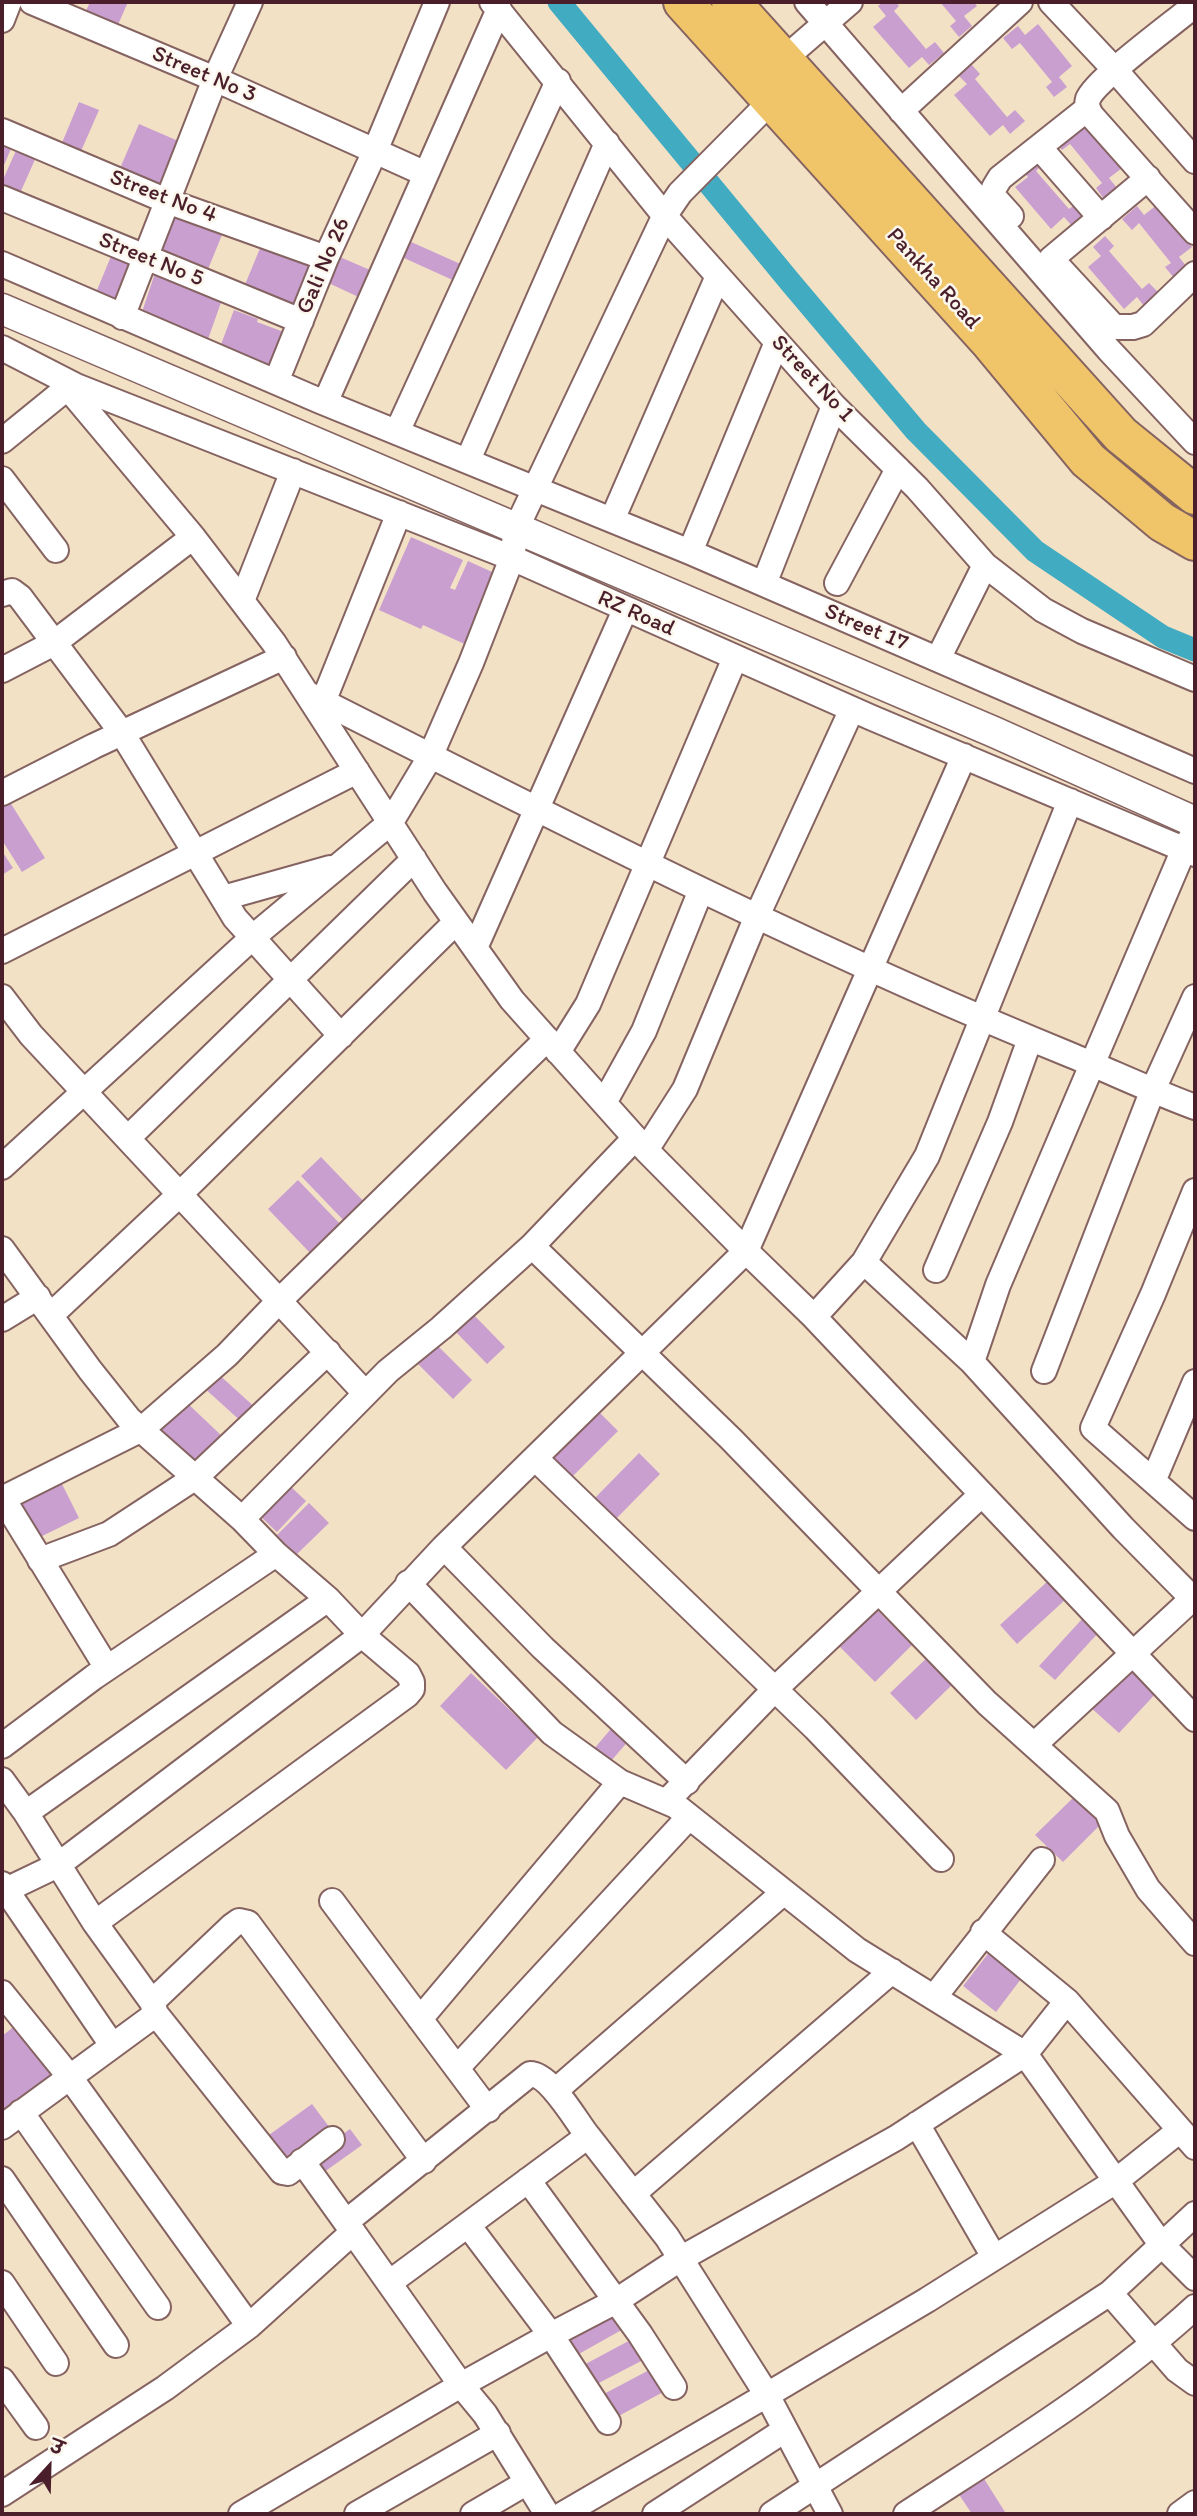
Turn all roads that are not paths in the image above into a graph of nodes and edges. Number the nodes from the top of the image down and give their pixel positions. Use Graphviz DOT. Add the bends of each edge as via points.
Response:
graph roads {
  1 [pos="9,2"];
  2 [pos="32,2"];
  3 [pos="250,2"];
  4 [pos="683,2"];
  5 [pos="731,2"];
  6 [pos="807,2"];
  7 [pos="850,2"];
  8 [pos="1051,2"];
  9 [pos="431,4"];
  10 [pos="1195,5"];
  11 [pos="496,6"];
  12 [pos="1006,6"];
  13 [pos="2,20"];
  14 [pos="826,25"];
  15 [pos="783,60"];
  16 [pos="1115,70"];
  17 [pos="215,79"];
  18 [pos="558,81"];
  19 [pos="771,101"];
  20 [pos="1087,109"];
  21 [pos="901,111"];
  22 [pos="2,131"];
  23 [pos="607,143"];
  24 [pos="1039,147"];
  25 [pos="375,151"];
  26 [pos="1195,161"];
  27 [pos="426,174"];
  28 [pos="1148,178"];
  29 [pos="2,198"];
  30 [pos="167,201"];
  31 [pos="665,215"];
  32 [pos="1101,218"];
  33 [pos="1195,232"];
  34 [pos="145,258"];
  35 [pos="326,258"];
  36 [pos="1051,259"];
  37 [pos="2,264"];
  38 [pos="1195,274"];
  39 [pos="718,276"];
  40 [pos="2,309"];
  41 [pos="122,317"];
  42 [pos="301,321"];
  43 [pos="777,342"];
  44 [pos="4,350"];
  45 [pos="276,382"];
  46 [pos="70,386"];
  47 [pos="325,403"];
  48 [pos="834,406"];
  49 [pos="397,432"];
  50 [pos="2,441"];
  51 [pos="1195,442"];
  52 [pos="468,460"];
  53 [pos="898,469"];
  54 [pos="293,471"];
  55 [pos="2,479"];
  56 [pos="535,487"];
  57 [pos="1195,495"];
  58 [pos="399,513"];
  59 [pos="612,520"];
  60 [pos="516,529"];
  61 [pos="193,537"];
  62 [pos="1195,541"];
  63 [pos="56,550"];
  64 [pos="690,552"];
  65 [pos="512,558"];
  66 [pos="985,565"];
  67 [pos="837,583"];
  68 [pos="764,584"];
  69 [pos="2,594"];
  70 [pos="242,601"];
  71 [pos="625,610"];
  72 [pos="54,643"];
  73 [pos="284,657"];
  74 [pos="735,658"];
  75 [pos="938,659"];
  76 [pos="2,670"];
  77 [pos="1195,679"];
  78 [pos="315,698"];
  79 [pos="852,709"];
  80 [pos="122,733"];
  81 [pos="964,756"];
  82 [pos="430,757"];
  83 [pos="357,771"];
  84 [pos="1195,771"];
  85 [pos="2,793"];
  86 [pos="1070,801"];
  87 [pos="537,810"];
  88 [pos="391,822"];
  89 [pos="1192,839"];
  90 [pos="196,853"];
  91 [pos="414,859"];
  92 [pos="340,865"];
  93 [pos="648,866"];
  94 [pos="701,890"];
  95 [pos="223,898"];
  96 [pos="757,916"];
  97 [pos="456,922"];
  98 [pos="253,937"];
  99 [pos="475,948"];
  100 [pos="2,951"];
  101 [pos="871,969"];
  102 [pos="290,979"];
  103 [pos="2,997"];
  104 [pos="1195,997"];
  105 [pos="984,1020"];
  106 [pos="341,1036"];
  107 [pos="1030,1039"];
  108 [pos="552,1045"];
  109 [pos="1092,1063"];
  110 [pos="86,1092"];
  111 [pos="1152,1092"];
  112 [pos="604,1103"];
  113 [pos="1195,1107"];
  114 [pos="128,1138"];
  115 [pos="641,1144"];
  116 [pos="2,1167"];
  117 [pos="1195,1191"];
  118 [pos="180,1194"];
  119 [pos="532,1246"];
  120 [pos="746,1251"];
  121 [pos="4,1257"];
  122 [pos="864,1262"];
  123 [pos="936,1270"];
  124 [pos="279,1301"];
  125 [pos="44,1306"];
  126 [pos="814,1317"];
  127 [pos="2,1319"];
  128 [pos="328,1352"];
  129 [pos="641,1352"];
  130 [pos="972,1362"];
  131 [pos="1045,1371"];
  132 [pos="1195,1382"];
  133 [pos="365,1393"];
  134 [pos="142,1429"];
  135 [pos="536,1459"];
  136 [pos="196,1477"];
  137 [pos="1154,1479"];
  138 [pos="981,1495"];
  139 [pos="2,1498"];
  140 [pos="1195,1518"];
  141 [pos="242,1519"];
  142 [pos="443,1546"];
  143 [pos="276,1555"];
  144 [pos="40,1560"];
  145 [pos="408,1583"];
  146 [pos="879,1591"];
  147 [pos="328,1599"];
  148 [pos="1194,1600"];
  149 [pos="362,1635"];
  150 [pos="1133,1653"];
  151 [pos="107,1668"];
  152 [pos="775,1689"];
  153 [pos="1195,1719"];
  154 [pos="1034,1745"];
  155 [pos="2,1746"];
  156 [pos="2,1780"];
  157 [pos="620,1782"];
  158 [pos="687,1782"];
  159 [pos="667,1801"];
  160 [pos="26,1813"];
  161 [pos="689,1817"];
  162 [pos="941,1859"];
  163 [pos="1042,1860"];
  164 [pos="58,1865"];
  165 [pos="4,1887"];
  166 [pos="784,1892"];
  167 [pos="332,1901"];
  168 [pos="95,1923"];
  169 [pos="983,1932"];
  170 [pos="1195,1943"];
  171 [pos="892,1971"];
  172 [pos="2,1993"];
  173 [pos="935,1996"];
  174 [pos="1067,2001"];
  175 [pos="154,2008"];
  176 [pos="420,2019"];
  177 [pos="112,2045"];
  178 [pos="1025,2054"];
  179 [pos="457,2068"];
  180 [pos="69,2076"];
  181 [pos="555,2091"];
  182 [pos="488,2110"];
  183 [pos="8,2120"];
  184 [pos="916,2124"];
  185 [pos="588,2136"];
  186 [pos="332,2139"];
  187 [pos="1188,2139"];
  188 [pos="302,2161"];
  189 [pos="424,2161"];
  190 [pos="2,2179"];
  191 [pos="528,2180"];
  192 [pos="1116,2180"];
  193 [pos="633,2194"];
  194 [pos="1195,2214"];
  195 [pos="468,2225"];
  196 [pos="350,2227"];
  197 [pos="1161,2244"];
  198 [pos="994,2258"];
  199 [pos="680,2259"];
  200 [pos="1195,2278"];
  201 [pos="2,2283"];
  202 [pos="389,2283"];
  203 [pos="1110,2293"];
  204 [pos="616,2301"];
  205 [pos="158,2307"];
  206 [pos="1195,2307"];
  207 [pos="249,2326"];
  208 [pos="551,2335"];
  209 [pos="1155,2344"];
  210 [pos="116,2345"];
  211 [pos="56,2363"];
  212 [pos="2,2380"];
  213 [pos="1195,2383"];
  214 [pos="461,2385"];
  215 [pos="674,2387"];
  216 [pos="767,2395"];
  217 [pos="608,2422"];
  218 [pos="36,2427"];
  219 [pos="785,2430"];
  220 [pos="498,2433"];
  221 [pos="526,2483"];
  222 [pos="815,2487"];
  223 [pos="4,2488"];
  224 [pos="1195,2503"];
  225 [pos="241,2514"];
  226 [pos="357,2514"];
  227 [pos="473,2514"];
  228 [pos="547,2514"];
  229 [pos="563,2514"];
  230 [pos="655,2514"];
  231 [pos="772,2514"];
  232 [pos="830,2514"];
  233 [pos="906,2514"];
  234 [pos="1180,2514"];
  1 -- 13 [label="street"];
  2 -- 17 [label="street, Street No 3"];
  3 -- 17 [label="street"];
  4 -- 19 [label="main road, Pankha Road"];
  5 -- 15 [label="main road, Pankha Road"];
  6 -- 14 [label="street"];
  7 -- 14 [label="street"];
  8 -- 16 [label="street"];
  9 -- 25 [label="street"];
  10 -- 16 [label="street"];
  11 -- 18 [label="street, Street No 1"];
  11 -- 27 [label="street"];
  12 -- 21 [label="street"];
  14 -- 15 [label="street"];
  14 -- 21 [label="street"];
  15 -- 57 [label="main road, Pankha Road" via="1121,435"];
  16 -- 20 [label="street" via="1089,96"];
  16 -- 26 [label="street"];
  17 -- 25 [label="street, Street No 3"];
  17 -- 30 [label="street"];
  18 -- 23 [label="street, Street No 1"];
  18 -- 49 [label="street"];
  19 -- 31 [label="street" via="680,193"];
  19 -- 62 [label="main road, Pankha Road" via="991,343 1088,460 1161,522"];
  20 -- 24 [label="street"];
  20 -- 28 [label="street"];
  21 -- 51 [label="street"];
  22 -- 30 [label="street, Street No 4"];
  23 -- 31 [label="street, Street No 1"];
  23 -- 52 [label="street"];
  24 -- 32 [label="street"];
  24 -- 36 [label="street" via="1000,178 993,196"];
  25 -- 27 [label="street, Street No 3"];
  25 -- 35 [label="street, Gali No 26"];
  27 -- 47 [label="street"];
  28 -- 32 [label="street"];
  28 -- 33 [label="street"];
  29 -- 34 [label="street, Street No 5"];
  30 -- 34 [label="street"];
  30 -- 35 [label="street, Street No 4"];
  31 -- 39 [label="street, Street No 1"];
  31 -- 56 [label="street"];
  32 -- 36 [label="street"];
  34 -- 41 [label="street"];
  34 -- 42 [label="street, Street No 5"];
  35 -- 42 [label="street, Gali No 26"];
  36 -- 38 [label="street" via="1114,327 1143,324"];
  37 -- 41 [label="street, Street 17"];
  39 -- 43 [label="street, Street No 1"];
  39 -- 59 [label="street"];
  40 -- 60 [label="street"];
  41 -- 45 [label="street, Street 17"];
  42 -- 45 [label="street, Gali No 26"];
  43 -- 48 [label="street, Street No 1"];
  43 -- 64 [label="street"];
  44 -- 46 [label="street, RZ Road"];
  45 -- 47 [label="street, Street 17"];
  46 -- 50 [label="street"];
  46 -- 54 [label="street, RZ Road"];
  46 -- 61 [label="street"];
  47 -- 49 [label="street, Street 17"];
  48 -- 53 [label="street, Street No 1"];
  48 -- 68 [label="street"];
  49 -- 52 [label="street, Street 17"];
  52 -- 56 [label="street, Street 17"];
  53 -- 66 [label="street, Street No 1"];
  53 -- 67 [label="street"];
  54 -- 58 [label="street, RZ Road"];
  54 -- 70 [label="street"];
  55 -- 63 [label="street"];
  56 -- 59 [label="street, Street 17"];
  56 -- 60 [label="street"];
  58 -- 65 [label="street, RZ Road"];
  58 -- 78 [label="street"];
  59 -- 64 [label="street, Street 17"];
  60 -- 65 [label="street"];
  60 -- 89 [label="street" via="994,732"];
  61 -- 70 [label="street"];
  61 -- 72 [label="street"];
  64 -- 68 [label="street, Street 17"];
  65 -- 71 [label="street, RZ Road"];
  65 -- 82 [label="street"];
  66 -- 75 [label="street"];
  66 -- 77 [label="street, Street No 1" via="1043,610"];
  68 -- 75 [label="street, Street 17"];
  69 -- 72 [label="street" via="12,591 20,597"];
  70 -- 73 [label="street"];
  71 -- 74 [label="street, RZ Road"];
  71 -- 87 [label="street"];
  72 -- 76 [label="street"];
  72 -- 80 [label="street"];
  73 -- 78 [label="street"];
  73 -- 80 [label="street"];
  74 -- 79 [label="street, RZ Road"];
  74 -- 93 [label="street"];
  75 -- 84 [label="street, Street 17"];
  78 -- 82 [label="street"];
  78 -- 83 [label="street"];
  79 -- 81 [label="street, RZ Road"];
  79 -- 96 [label="street"];
  80 -- 85 [label="street"];
  80 -- 90 [label="street"];
  81 -- 86 [label="street, RZ Road"];
  81 -- 101 [label="street"];
  82 -- 87 [label="street"];
  82 -- 88 [label="street"];
  83 -- 88 [label="street"];
  83 -- 90 [label="street"];
  86 -- 89 [label="street, RZ Road"];
  86 -- 105 [label="street"];
  87 -- 93 [label="street"];
  87 -- 99 [label="street"];
  88 -- 91 [label="street"];
  88 -- 92 [label="street"];
  89 -- 109 [label="street"];
  90 -- 95 [label="street"];
  90 -- 100 [label="street"];
  91 -- 97 [label="street"];
  91 -- 102 [label="street"];
  92 -- 95 [label="street"];
  92 -- 98 [label="street"];
  93 -- 94 [label="street"];
  93 -- 108 [label="street" via="588,1004"];
  94 -- 96 [label="street"];
  94 -- 112 [label="street" via="644,1031"];
  95 -- 98 [label="street"];
  96 -- 101 [label="street"];
  96 -- 115 [label="street" via="685,1088"];
  97 -- 99 [label="street"];
  97 -- 106 [label="street"];
  98 -- 102 [label="street"];
  98 -- 110 [label="street"];
  99 -- 108 [label="street"];
  101 -- 105 [label="street"];
  101 -- 120 [label="street"];
  102 -- 106 [label="street"];
  102 -- 114 [label="street"];
  103 -- 110 [label="street"];
  104 -- 111 [label="street"];
  105 -- 107 [label="street"];
  105 -- 122 [label="street" via="927,1156"];
  106 -- 118 [label="street"];
  107 -- 109 [label="street"];
  107 -- 123 [label="street"];
  108 -- 112 [label="street"];
  108 -- 124 [label="street"];
  109 -- 111 [label="street"];
  109 -- 130 [label="street" via="998,1284"];
  110 -- 114 [label="street"];
  110 -- 116 [label="street"];
  111 -- 113 [label="street"];
  111 -- 131 [label="street"];
  112 -- 115 [label="street"];
  114 -- 118 [label="street"];
  115 -- 119 [label="street"];
  115 -- 120 [label="street"];
  117 -- 137 [label="street" via="1093,1428"];
  118 -- 124 [label="street"];
  118 -- 125 [label="street"];
  119 -- 129 [label="street"];
  119 -- 133 [label="street"];
  120 -- 126 [label="street"];
  120 -- 129 [label="street"];
  121 -- 125 [label="street"];
  122 -- 126 [label="street"];
  122 -- 130 [label="street"];
  124 -- 128 [label="street"];
  124 -- 134 [label="street" via="227,1355"];
  125 -- 127 [label="street"];
  125 -- 134 [label="street" via="129,1419"];
  126 -- 138 [label="street"];
  128 -- 133 [label="street"];
  128 -- 136 [label="street"];
  129 -- 135 [label="street"];
  129 -- 146 [label="street"];
  130 -- 148 [label="street"];
  132 -- 137 [label="street"];
  133 -- 141 [label="street"];
  134 -- 136 [label="street"];
  134 -- 139 [label="street"];
  135 -- 142 [label="street"];
  135 -- 152 [label="street"];
  136 -- 141 [label="street"];
  136 -- 144 [label="street" via="109,1534"];
  137 -- 140 [label="street"];
  138 -- 146 [label="street"];
  138 -- 150 [label="street"];
  139 -- 144 [label="street"];
  141 -- 143 [label="street"];
  142 -- 145 [label="street"];
  142 -- 158 [label="street" via="543,1648"];
  143 -- 147 [label="street"];
  143 -- 151 [label="street"];
  144 -- 151 [label="street"];
  145 -- 149 [label="street"];
  145 -- 157 [label="street" via="552,1733"];
  146 -- 152 [label="street"];
  146 -- 154 [label="street"];
  147 -- 149 [label="street"];
  147 -- 160 [label="street"];
  148 -- 150 [label="street"];
  149 -- 164 [label="street"];
  149 -- 168 [label="street" via="408,1674 412,1689 407,1695"];
  150 -- 153 [label="street"];
  150 -- 154 [label="street"];
  151 -- 155 [label="street"];
  152 -- 158 [label="street"];
  152 -- 162 [label="street"];
  154 -- 170 [label="street" via="1107,1811 1148,1889"];
  156 -- 160 [label="street"];
  157 -- 159 [label="street"];
  157 -- 176 [label="street"];
  158 -- 159 [label="street"];
  159 -- 161 [label="street"];
  160 -- 164 [label="street"];
  161 -- 166 [label="street"];
  161 -- 179 [label="street"];
  163 -- 169 [label="street"];
  164 -- 165 [label="street"];
  164 -- 168 [label="street"];
  165 -- 177 [label="street"];
  166 -- 171 [label="street" via="857,1950"];
  166 -- 181 [label="street"];
  167 -- 176 [label="street"];
  168 -- 175 [label="street"];
  169 -- 173 [label="street"];
  169 -- 174 [label="street"];
  171 -- 173 [label="street"];
  171 -- 193 [label="street"];
  172 -- 180 [label="street"];
  173 -- 178 [label="street"];
  174 -- 178 [label="street"];
  174 -- 187 [label="street"];
  175 -- 177 [label="street"];
  175 -- 188 [label="street" via="282,2172 288,2173"];
  175 -- 189 [label="street" via="232,1926 239,1921 248,1923"];
  176 -- 179 [label="street"];
  177 -- 180 [label="street"];
  178 -- 184 [label="street"];
  178 -- 192 [label="street"];
  179 -- 182 [label="street"];
  180 -- 183 [label="street"];
  180 -- 207 [label="street"];
  181 -- 182 [label="street" via="530,2074"];
  181 -- 185 [label="street"];
  182 -- 189 [label="street"];
  183 -- 205 [label="street"];
  184 -- 198 [label="street"];
  184 -- 199 [label="street"];
  185 -- 191 [label="street"];
  185 -- 193 [label="street"];
  186 -- 188 [label="street"];
  187 -- 192 [label="street"];
  188 -- 196 [label="street"];
  189 -- 196 [label="street"];
  190 -- 210 [label="street"];
  191 -- 195 [label="street"];
  191 -- 204 [label="street"];
  192 -- 197 [label="street"];
  192 -- 198 [label="street"];
  193 -- 199 [label="street"];
  194 -- 197 [label="street"];
  195 -- 202 [label="street"];
  195 -- 208 [label="street"];
  196 -- 202 [label="street"];
  196 -- 207 [label="street"];
  197 -- 200 [label="street"];
  197 -- 203 [label="street"];
  198 -- 216 [label="street"];
  199 -- 204 [label="street"];
  199 -- 216 [label="street"];
  201 -- 211 [label="street"];
  202 -- 214 [label="street"];
  203 -- 209 [label="street"];
  203 -- 222 [label="street"];
  204 -- 208 [label="street"];
  204 -- 215 [label="street"];
  206 -- 209 [label="street"];
  207 -- 223 [label="street" via="165,2388"];
  208 -- 214 [label="street"];
  208 -- 217 [label="street"];
  209 -- 213 [label="street"];
  209 -- 233 [label="street"];
  212 -- 218 [label="street"];
  214 -- 220 [label="street"];
  214 -- 225 [label="street"];
  216 -- 219 [label="street"];
  216 -- 229 [label="street"];
  219 -- 222 [label="street"];
  219 -- 230 [label="street"];
  220 -- 221 [label="street"];
  220 -- 226 [label="street"];
  221 -- 227 [label="street"];
  221 -- 228 [label="street"];
  222 -- 231 [label="street"];
  222 -- 232 [label="street"];
  224 -- 234 [label="street"];
}
